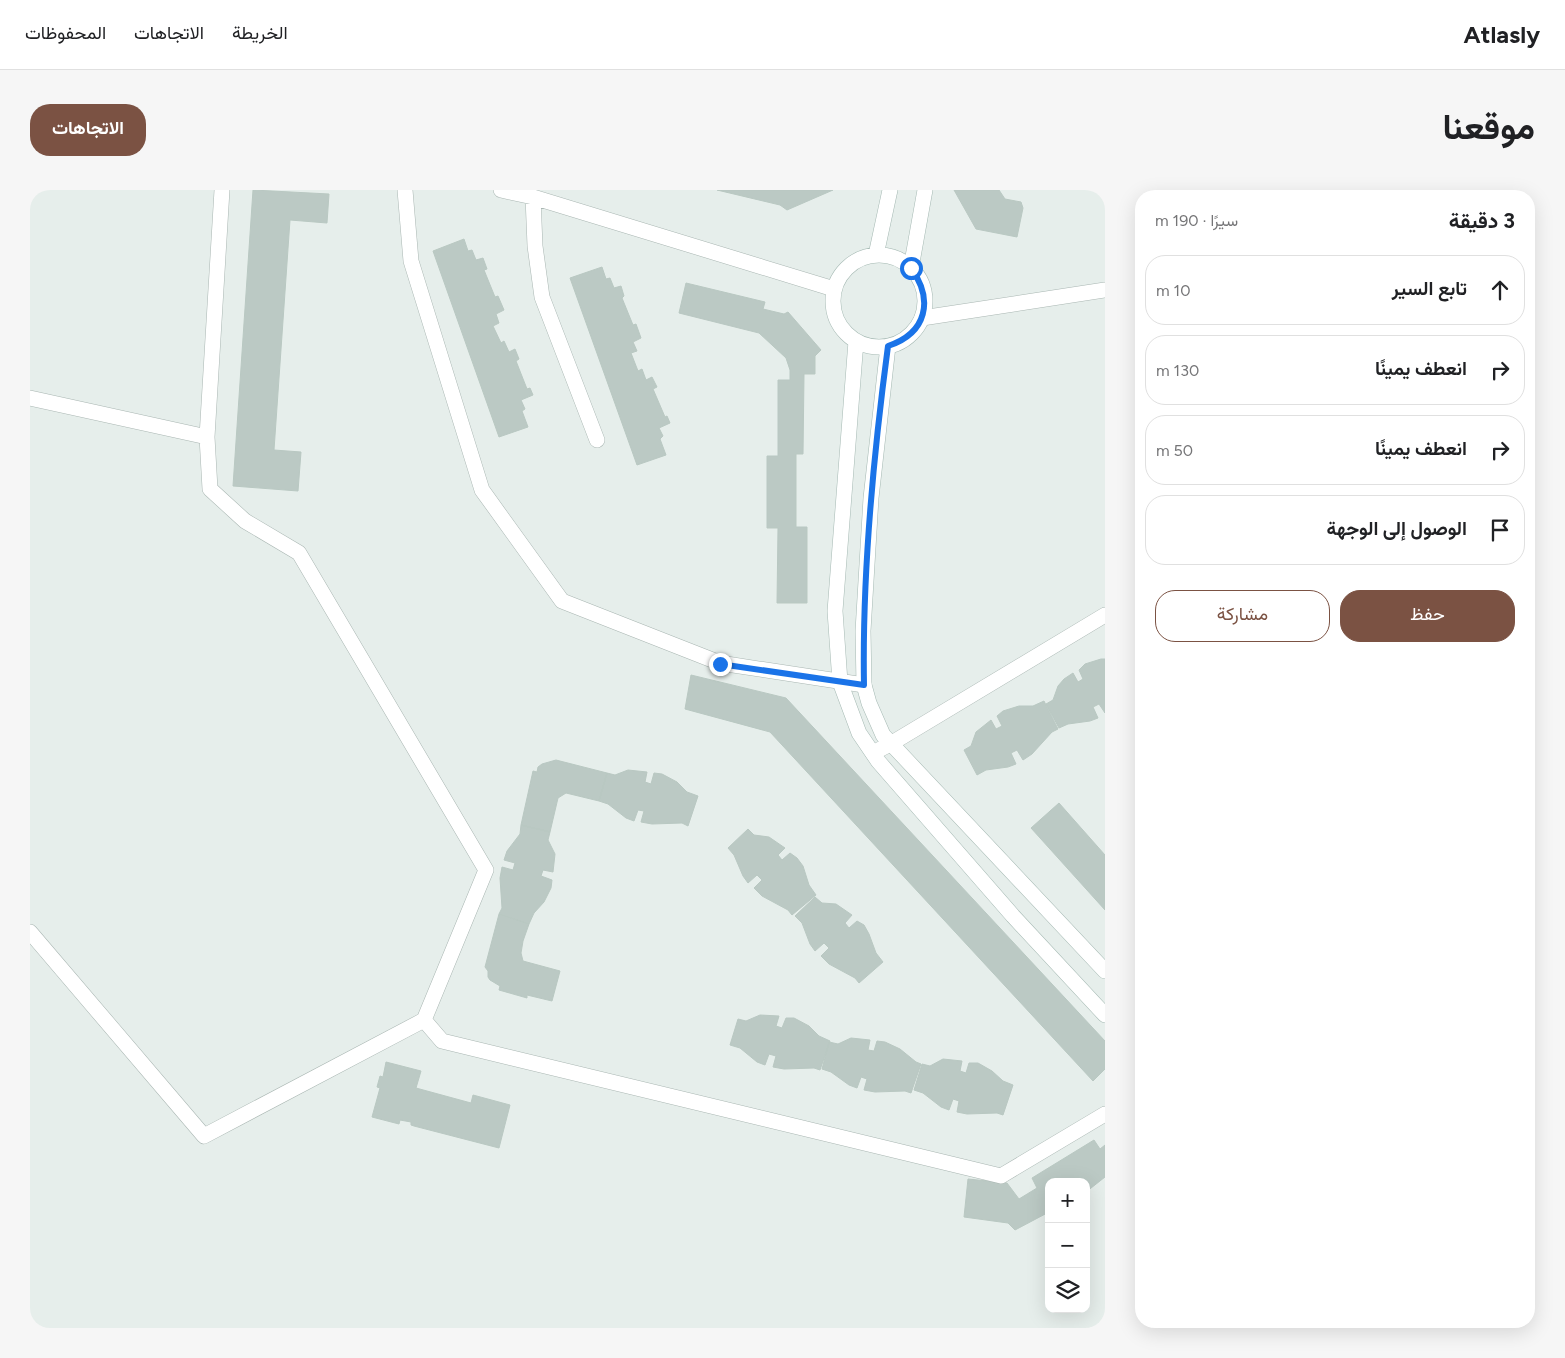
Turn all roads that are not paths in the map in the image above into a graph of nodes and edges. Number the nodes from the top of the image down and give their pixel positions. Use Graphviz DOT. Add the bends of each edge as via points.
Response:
graph roads {
  1 [pos="222,190"];
  2 [pos="405,190"];
  3 [pos="501,190"];
  4 [pos="890,190"];
  5 [pos="925,190"];
  6 [pos="533,197"];
  7 [pos="876,255"];
  8 [pos="911,268"];
  9 [pos="834,289"];
  10 [pos="1105,290"];
  11 [pos="922,318"];
  12 [pos="856,341"];
  13 [pos="888,346"];
  14 [pos="30,398"];
  15 [pos="207,437"];
  16 [pos="597,440"];
  17 [pos="1105,615"];
  18 [pos="840,682"];
  19 [pos="864,685"];
  20 [pos="892,743"];
  21 [pos="873,753"];
  22 [pos="30,932"];
  23 [pos="1105,971"];
  24 [pos="1105,1015"];
  25 [pos="424,1020"];
  26 [pos="1105,1114"];
  1 -- 15 [label="street"];
  2 -- 18 [label="street" via="411,261 482,490 562,601 720,664"];
  3 -- 6 [label="street"];
  4 -- 7 [label="street"];
  5 -- 8 [label="street"];
  6 -- 9 [label="street"];
  6 -- 16 [label="street" via="534,246 542,297"];
  7 -- 8 [label="street" via="894,258"];
  7 -- 9 [label="street" via="864,257 845,269"];
  8 -- 11 [label="street" via="924,291"];
  9 -- 12 [label="street" via="834,313 846,334"];
  10 -- 11 [label="street"];
  11 -- 13 [label="street" via="909,336"];
  12 -- 13 [label="street" via="877,347"];
  12 -- 18 [label="street" via="835,611"];
  13 -- 19 [label="street" via="871,498 863,631"];
  14 -- 15 [label="street"];
  15 -- 25 [label="street" via="210,488 245,521 299,553 486,870"];
  17 -- 20 [label="street"];
  18 -- 19 [label="street"];
  18 -- 21 [label="street" via="860,733"];
  19 -- 20 [label="street" via="883,735"];
  20 -- 21 [label="street"];
  20 -- 23 [label="street"];
  21 -- 24 [label="street" via="1013,916"];
  22 -- 25 [label="street" via="204,1136"];
  25 -- 26 [label="street" via="442,1041 1001,1176"];
}
